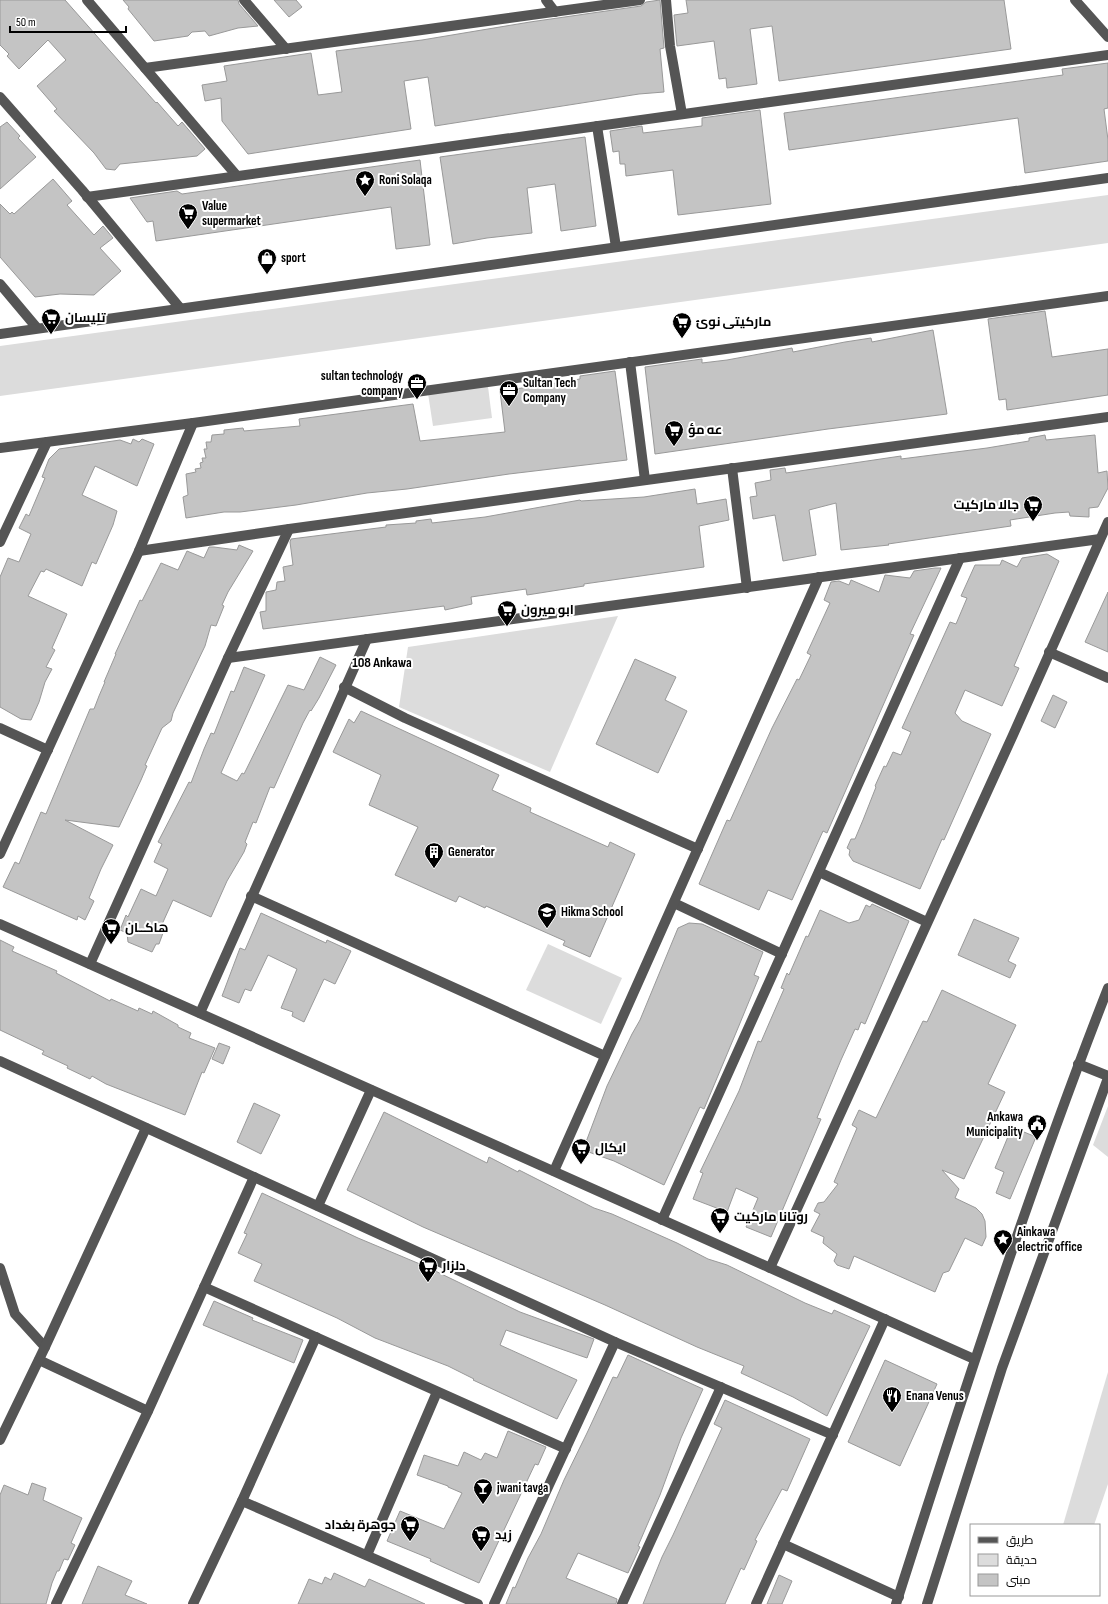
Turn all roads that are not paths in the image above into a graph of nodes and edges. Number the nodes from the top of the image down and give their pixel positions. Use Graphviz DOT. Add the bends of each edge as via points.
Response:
graph roads {
  1 [pos="87,0"];
  2 [pos="244,0"];
  3 [pos="546,0"];
  4 [pos="640,0"];
  5 [pos="666,0"];
  6 [pos="1075,0"];
  7 [pos="555,12"];
  8 [pos="1108,37"];
  9 [pos="286,49"];
  10 [pos="1108,55"];
  11 [pos="145,68"];
  12 [pos="0,97"];
  13 [pos="682,114"];
  14 [pos="597,126"];
  15 [pos="237,176"];
  16 [pos="1108,178"];
  17 [pos="87,196"];
  18 [pos="616,247"];
  19 [pos="0,284"];
  20 [pos="1108,296"];
  21 [pos="180,308"];
  22 [pos="37,328"];
  23 [pos="0,334"];
  24 [pos="630,362"];
  25 [pos="1108,417"];
  26 [pos="193,423"];
  27 [pos="47,442"];
  28 [pos="0,448"];
  29 [pos="732,468"];
  30 [pos="645,480"];
  31 [pos="1108,522"];
  32 [pos="289,529"];
  33 [pos="1100,539"];
  34 [pos="0,542"];
  35 [pos="138,552"];
  36 [pos="960,558"];
  37 [pos="819,578"];
  38 [pos="747,588"];
  39 [pos="367,639"];
  40 [pos="1049,652"];
  41 [pos="228,658"];
  42 [pos="1108,678"];
  43 [pos="344,687"];
  44 [pos="0,728"];
  45 [pos="48,750"];
  46 [pos="698,849"];
  47 [pos="0,854"];
  48 [pos="819,872"];
  49 [pos="252,896"];
  50 [pos="674,903"];
  51 [pos="927,922"];
  52 [pos="0,924"];
  53 [pos="782,954"];
  54 [pos="90,964"];
  55 [pos="1108,988"];
  56 [pos="200,1013"];
  57 [pos="605,1056"];
  58 [pos="0,1061"];
  59 [pos="1078,1064"];
  60 [pos="1108,1077"];
  61 [pos="371,1090"];
  62 [pos="146,1128"];
  63 [pos="554,1171"];
  64 [pos="254,1177"];
  65 [pos="318,1206"];
  66 [pos="662,1220"];
  67 [pos="0,1268"];
  68 [pos="770,1268"];
  69 [pos="204,1287"];
  70 [pos="886,1319"];
  71 [pos="316,1337"];
  72 [pos="615,1342"];
  73 [pos="45,1347"];
  74 [pos="974,1359"];
  75 [pos="39,1360"];
  76 [pos="721,1386"];
  77 [pos="437,1392"];
  78 [pos="148,1411"];
  79 [pos="833,1435"];
  80 [pos="0,1440"];
  81 [pos="566,1449"];
  82 [pos="242,1501"];
  83 [pos="783,1544"];
  84 [pos="367,1555"];
  85 [pos="898,1600"];
  86 [pos="56,1604"];
  87 [pos="192,1604"];
  88 [pos="478,1604"];
  89 [pos="494,1604"];
  90 [pos="622,1604"];
  91 [pos="756,1604"];
  92 [pos="927,1604"];
  1 -- 11 [label="street"];
  2 -- 9 [label="street"];
  3 -- 7 [label="street"];
  4 -- 7 [label="street"];
  5 -- 13 [label="street" via="670,46"];
  6 -- 8 [label="street"];
  7 -- 9 [label="street"];
  9 -- 11 [label="street"];
  10 -- 13 [label="street"];
  11 -- 15 [label="street"];
  12 -- 17 [label="street"];
  13 -- 14 [label="street"];
  14 -- 15 [label="street"];
  14 -- 18 [label="street"];
  15 -- 17 [label="street"];
  16 -- 18 [label="street"];
  17 -- 21 [label="street"];
  18 -- 21 [label="street"];
  19 -- 22 [label="street"];
  20 -- 24 [label="street"];
  21 -- 22 [label="street"];
  22 -- 23 [label="street"];
  24 -- 26 [label="street"];
  24 -- 30 [label="street"];
  25 -- 29 [label="street"];
  26 -- 27 [label="street"];
  26 -- 35 [label="street"];
  27 -- 28 [label="street"];
  27 -- 34 [label="street"];
  29 -- 30 [label="street"];
  29 -- 38 [label="street"];
  30 -- 32 [label="street"];
  31 -- 33 [label="street"];
  32 -- 35 [label="street"];
  32 -- 41 [label="street"];
  33 -- 36 [label="street"];
  33 -- 40 [label="street"];
  35 -- 45 [label="street"];
  36 -- 37 [label="street"];
  36 -- 48 [label="street"];
  37 -- 38 [label="street"];
  37 -- 46 [label="street"];
  38 -- 39 [label="street"];
  39 -- 41 [label="street"];
  39 -- 43 [label="street"];
  40 -- 42 [label="street"];
  40 -- 51 [label="street"];
  41 -- 54 [label="street"];
  43 -- 46 [label="street" via="405,718"];
  43 -- 49 [label="street"];
  44 -- 45 [label="street"];
  45 -- 47 [label="street"];
  46 -- 50 [label="street"];
  48 -- 51 [label="street"];
  48 -- 53 [label="street"];
  49 -- 56 [label="street"];
  49 -- 57 [label="street"];
  50 -- 53 [label="street"];
  50 -- 57 [label="street"];
  51 -- 68 [label="street"];
  52 -- 54 [label="street"];
  53 -- 66 [label="street"];
  54 -- 56 [label="street"];
  55 -- 59 [label="street"];
  56 -- 61 [label="street"];
  57 -- 63 [label="street"];
  58 -- 62 [label="street"];
  59 -- 60 [label="street"];
  59 -- 74 [label="street"];
  60 -- 92 [label="street" via="1002,1368"];
  61 -- 63 [label="street"];
  61 -- 65 [label="street"];
  62 -- 64 [label="street"];
  62 -- 73 [label="street"];
  63 -- 66 [label="street"];
  64 -- 65 [label="street"];
  64 -- 69 [label="street"];
  65 -- 72 [label="street"];
  66 -- 68 [label="street"];
  67 -- 73 [label="street" via="14,1314"];
  68 -- 70 [label="street"];
  69 -- 71 [label="street"];
  69 -- 78 [label="street"];
  70 -- 74 [label="street"];
  70 -- 79 [label="street"];
  71 -- 77 [label="street"];
  71 -- 82 [label="street"];
  72 -- 76 [label="street"];
  72 -- 81 [label="street"];
  73 -- 75 [label="street"];
  74 -- 85 [label="street"];
  75 -- 78 [label="street"];
  75 -- 80 [label="street"];
  76 -- 79 [label="street"];
  76 -- 90 [label="street"];
  77 -- 81 [label="street"];
  77 -- 84 [label="street"];
  78 -- 86 [label="street"];
  79 -- 83 [label="street"];
  81 -- 89 [label="street"];
  82 -- 84 [label="street"];
  82 -- 87 [label="street"];
  83 -- 85 [label="street"];
  83 -- 91 [label="street"];
  84 -- 88 [label="street"];
}
